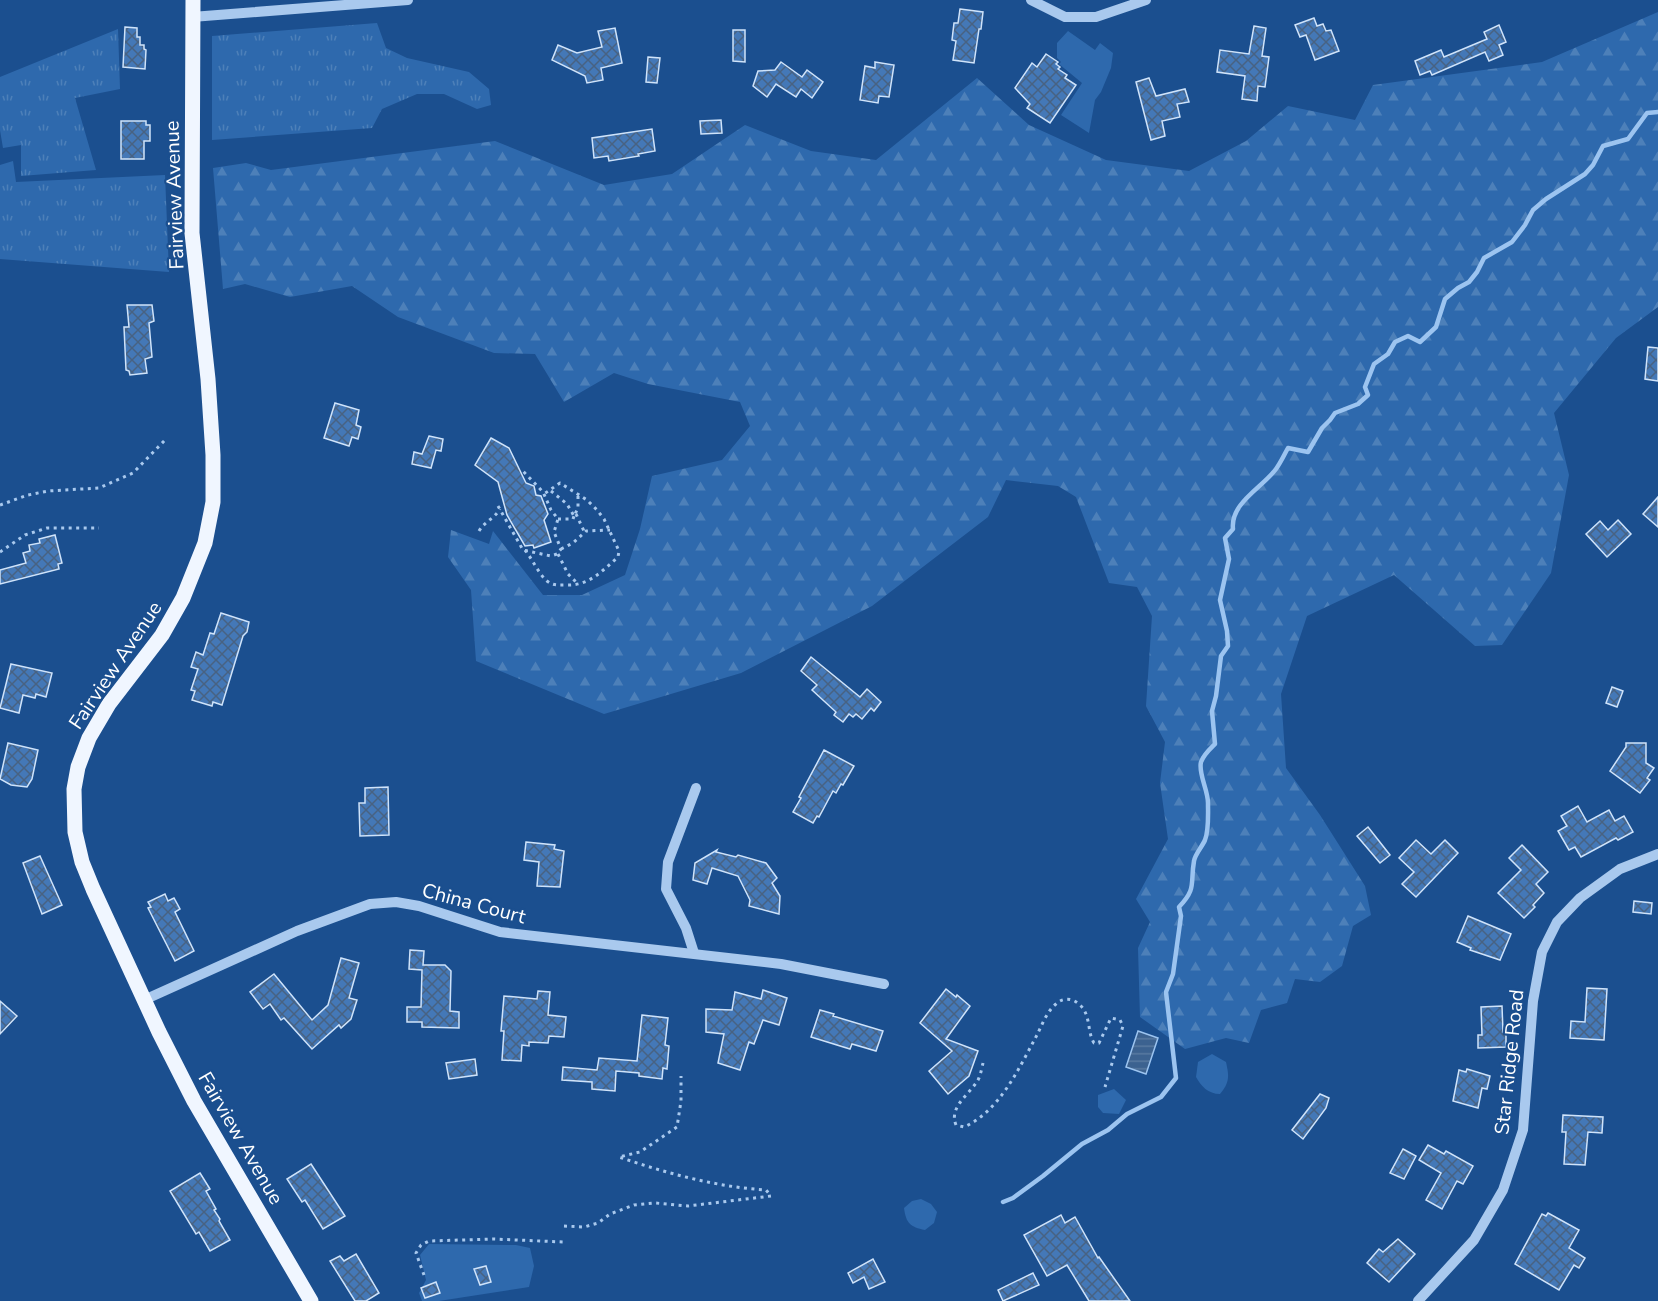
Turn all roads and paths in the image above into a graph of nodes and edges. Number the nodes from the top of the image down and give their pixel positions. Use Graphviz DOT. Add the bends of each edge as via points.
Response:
graph roads {
  1 [pos="193,0"];
  2 [pos="408,0"];
  3 [pos="1031,0"];
  4 [pos="1146,0"];
  5 [pos="192,17"];
  6 [pos="166,439"];
  7 [pos="521,469"];
  8 [pos="549,491"];
  9 [pos="544,494"];
  10 [pos="578,494"];
  11 [pos="0,505"];
  12 [pos="574,516"];
  13 [pos="558,519"];
  14 [pos="99,528"];
  15 [pos="610,530"];
  16 [pos="479,531"];
  17 [pos="586,531"];
  18 [pos="561,549"];
  19 [pos="525,550"];
  20 [pos="0,552"];
  21 [pos="558,554"];
  22 [pos="579,585"];
  23 [pos="696,788"];
  24 [pos="1658,854"];
  25 [pos="694,953"];
  26 [pos="884,984"];
  27 [pos="144,1000"];
  28 [pos="983,1063"];
  29 [pos="681,1076"];
  30 [pos="1105,1087"];
  31 [pos="564,1226"];
  32 [pos="563,1242"];
  33 [pos="424,1275"];
  34 [pos="311,1301"];
  35 [pos="1418,1301"];
  1 -- 5 [label="main road, Fairview Avenue"];
  2 -- 5 [label="street"];
  3 -- 4 [label="street" via="1065,16 1096,17"];
  5 -- 27 [label="main road, Fairview Avenue" via="192,233 208,379 213,501 205,543 183,598 162,636 109,704 90,736 74,789 75,832 82,862"];
  6 -- 11 [label="path" via="133,473 99,488 48,491"];
  7 -- 9 [label="path"];
  8 -- 9 [label="path"];
  8 -- 10 [label="path" via="560,483"];
  8 -- 12 [label="path" via="561,498"];
  9 -- 13 [label="path"];
  10 -- 12 [label="path"];
  10 -- 15 [label="path" via="597,510"];
  12 -- 13 [label="path"];
  12 -- 17 [label="path"];
  13 -- 18 [label="path" via="554,532"];
  14 -- 20 [label="path" via="47,528 25,535"];
  15 -- 17 [label="path"];
  15 -- 22 [label="path" via="618,557 602,573"];
  16 -- 19 [label="path" via="499,508"];
  17 -- 18 [label="path"];
  18 -- 21 [label="path"];
  19 -- 21 [label="path"];
  19 -- 22 [label="path" via="552,584"];
  21 -- 22 [label="path"];
  23 -- 25 [label="street" via="668,862 666,889"];
  24 -- 35 [label="street, Star Ridge Road" via="1620,869 1580,898 1557,922 1542,952 1533,1001 1523,1130 1503,1190 1474,1240"];
  25 -- 26 [label="street, China Court" via="781,964"];
  25 -- 27 [label="street, China Court" via="500,932 419,906 396,902 370,904 288,934"];
  27 -- 34 [label="main road, Fairview Avenue" via="194,1101"];
  28 -- 30 [label="path" via="979,1078 955,1108 956,1125 974,1123 996,1102 1056,1004 1064,999 1074,1000 1082,1006 1094,1043 1099,1043 1111,1018 1120,1020 1123,1026"];
  29 -- 31 [label="path" via="677,1127 639,1152 619,1157 655,1170 735,1188 766,1190 771,1196 688,1206 634,1205 609,1214 598,1223"];
  32 -- 33 [label="path" via="429,1241 416,1253"];
}
